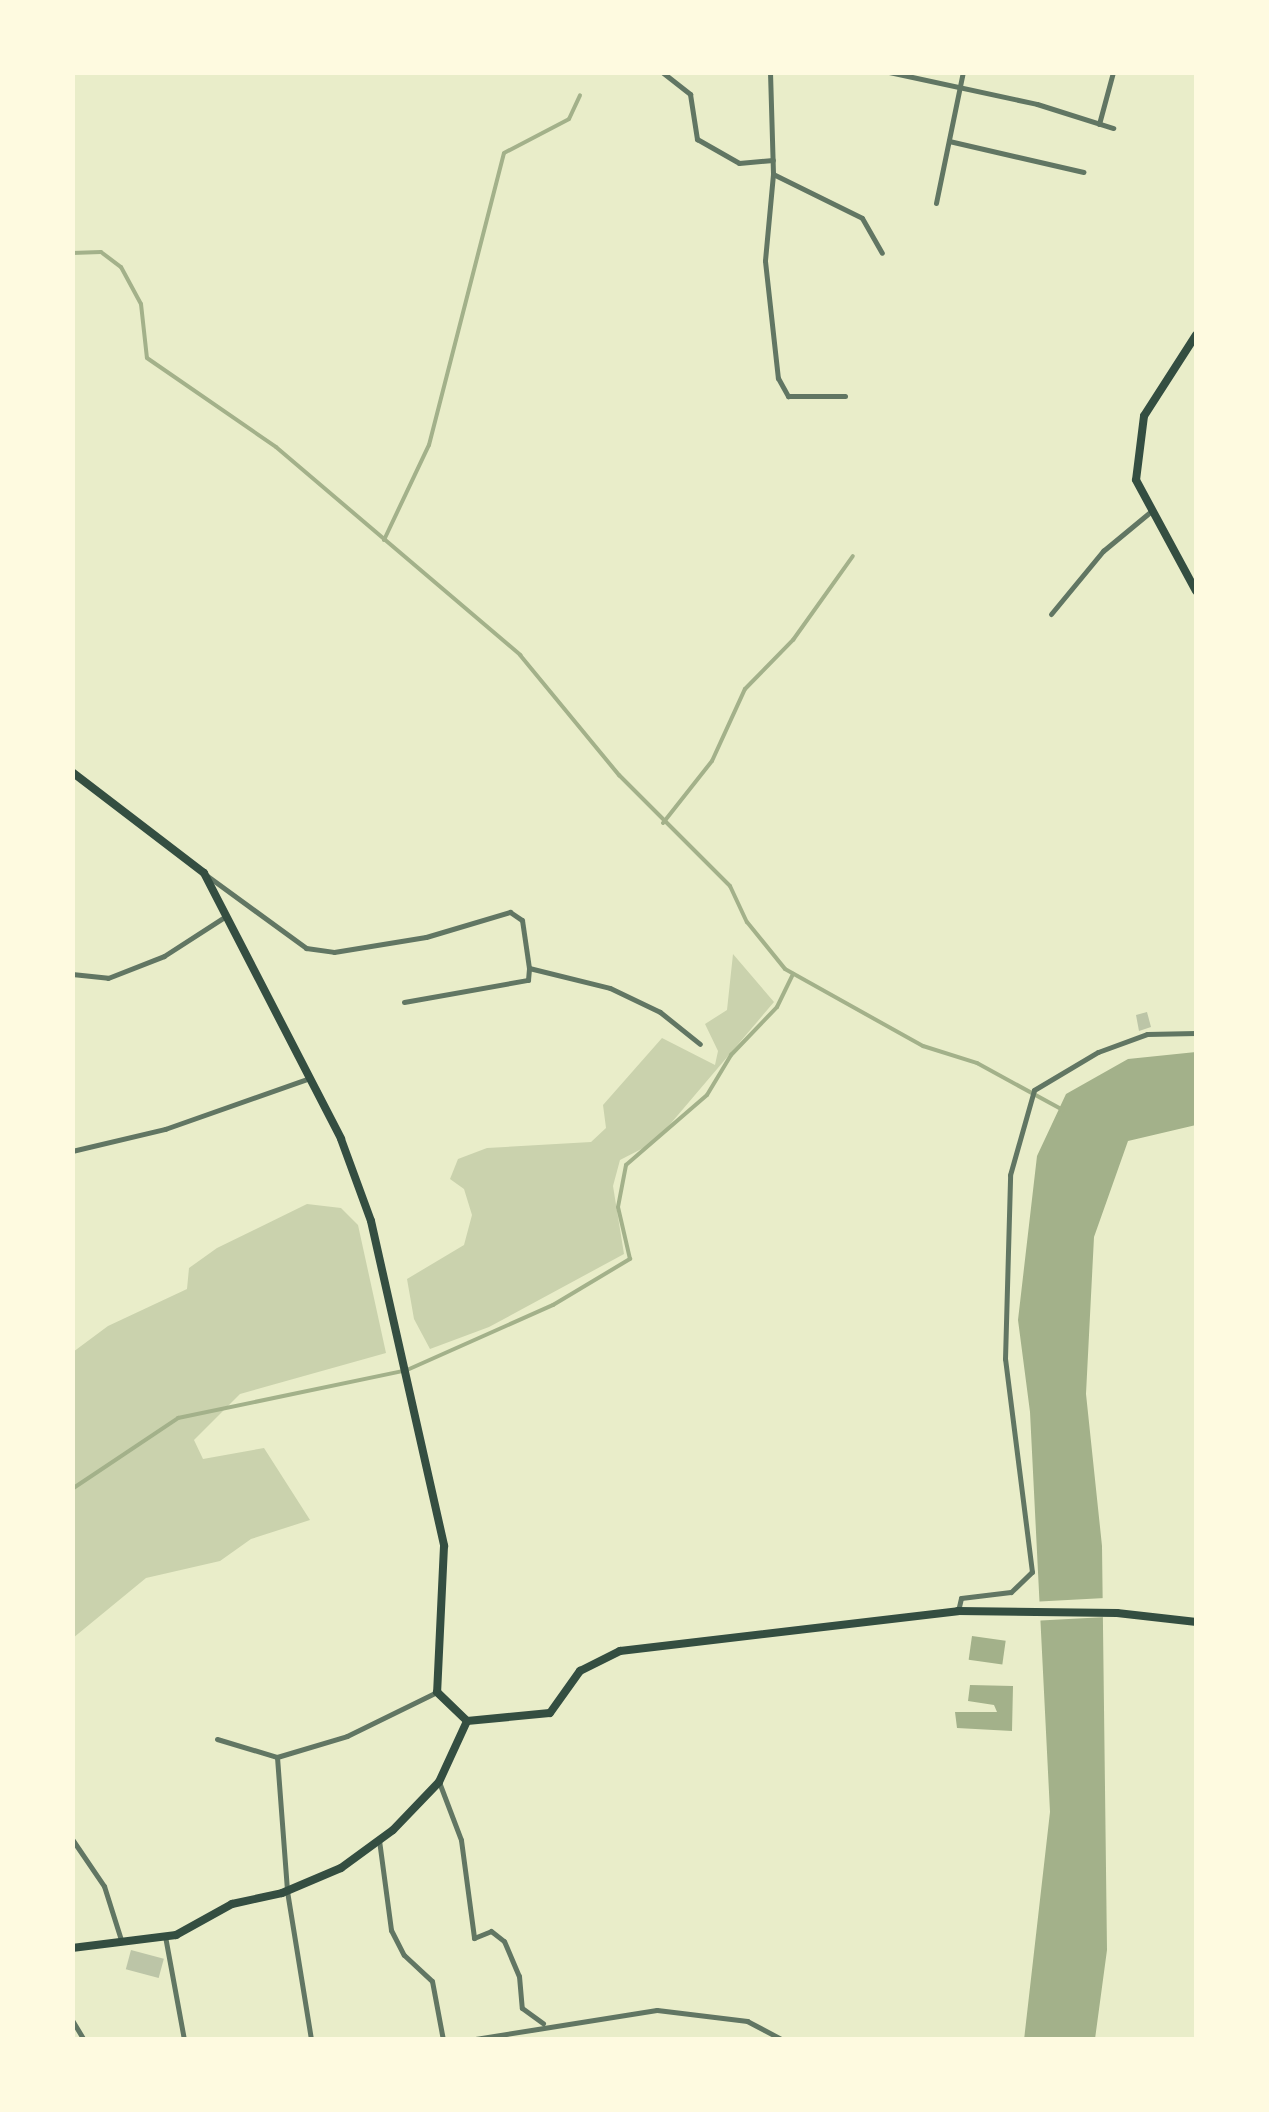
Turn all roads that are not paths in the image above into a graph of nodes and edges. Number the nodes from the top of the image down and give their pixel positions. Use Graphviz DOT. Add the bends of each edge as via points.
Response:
graph roads {
  1 [pos="662,72"];
  2 [pos="770,72"];
  3 [pos="889,72"];
  4 [pos="964,72"];
  5 [pos="1112,72"];
  6 [pos="960,89"];
  7 [pos="1099,124"];
  8 [pos="1113,128"];
  9 [pos="949,141"];
  10 [pos="773,160"];
  11 [pos="1083,172"];
  12 [pos="772,174"];
  13 [pos="936,203"];
  14 [pos="882,253"];
  15 [pos="1196,335"];
  16 [pos="844,396"];
  17 [pos="1148,513"];
  18 [pos="1196,591"];
  19 [pos="1051,614"];
  20 [pos="72,772"];
  21 [pos="204,873"];
  22 [pos="226,916"];
  23 [pos="529,968"];
  24 [pos="72,974"];
  25 [pos="404,1002"];
  26 [pos="1196,1033"];
  27 [pos="700,1044"];
  28 [pos="312,1077"];
  29 [pos="72,1151"];
  30 [pos="958,1611"];
  31 [pos="1196,1622"];
  32 [pos="436,1692"];
  33 [pos="467,1721"];
  34 [pos="217,1739"];
  35 [pos="278,1757"];
  36 [pos="438,1782"];
  37 [pos="72,1839"];
  38 [pos="379,1840"];
  39 [pos="287,1891"];
  40 [pos="164,1936"];
  41 [pos="121,1940"];
  42 [pos="72,1948"];
  43 [pos="72,2020"];
  44 [pos="543,2024"];
  45 [pos="84,2040"];
  46 [pos="184,2040"];
  47 [pos="311,2040"];
  48 [pos="444,2040"];
  49 [pos="469,2040"];
  50 [pos="783,2040"];
  1 -- 10 [label="street" via="690,94 696,139 739,164"];
  2 -- 10 [label="street"];
  3 -- 6 [label="street"];
  4 -- 6 [label="street"];
  5 -- 7 [label="street"];
  6 -- 7 [label="street"];
  6 -- 9 [label="street"];
  7 -- 8 [label="street"];
  9 -- 11 [label="street"];
  9 -- 13 [label="street"];
  10 -- 12 [label="street"];
  12 -- 14 [label="street" via="862,218"];
  12 -- 16 [label="street" via="764,261 782,391"];
  15 -- 17 [label="main road" via="1144,416 1136,480"];
  17 -- 18 [label="main road"];
  17 -- 19 [label="street" via="1102,551"];
  20 -- 21 [label="main road"];
  21 -- 22 [label="main road"];
  21 -- 23 [label="street" via="306,948 334,952 426,938 510,912 522,920"];
  22 -- 24 [label="street" via="164,956 108,978"];
  22 -- 28 [label="main road"];
  23 -- 25 [label="street" via="528,980"];
  23 -- 27 [label="street" via="610,988 660,1012"];
  26 -- 30 [label="street" via="1147,1034 1098,1052 1034,1090 1010,1175 1005,1360 1032,1572 1011,1592 962,1598"];
  28 -- 29 [label="street" via="165,1129"];
  28 -- 32 [label="main road" via="371,1221 444,1546"];
  30 -- 31 [label="main road" via="1117,1613"];
  30 -- 33 [label="main road" via="620,1651 580,1670 550,1713"];
  32 -- 33 [label="main road"];
  32 -- 35 [label="street" via="347,1736"];
  33 -- 36 [label="main road"];
  34 -- 35 [label="street"];
  35 -- 39 [label="street"];
  36 -- 38 [label="main road"];
  36 -- 44 [label="street" via="458,1827 474,1938 491,1930 504,1941 519,1976 522,2008"];
  37 -- 41 [label="street" via="104,1886"];
  38 -- 39 [label="main road" via="341,1868"];
  38 -- 48 [label="street" via="391,1930 432,1981"];
  39 -- 40 [label="main road" via="232,1904"];
  39 -- 47 [label="street"];
  40 -- 41 [label="main road"];
  40 -- 46 [label="street"];
  41 -- 42 [label="main road"];
  43 -- 45 [label="street"];
  44 -- 49 [label="street"];
  44 -- 50 [label="street" via="612,2012 701,2012 769,2028"];
}
